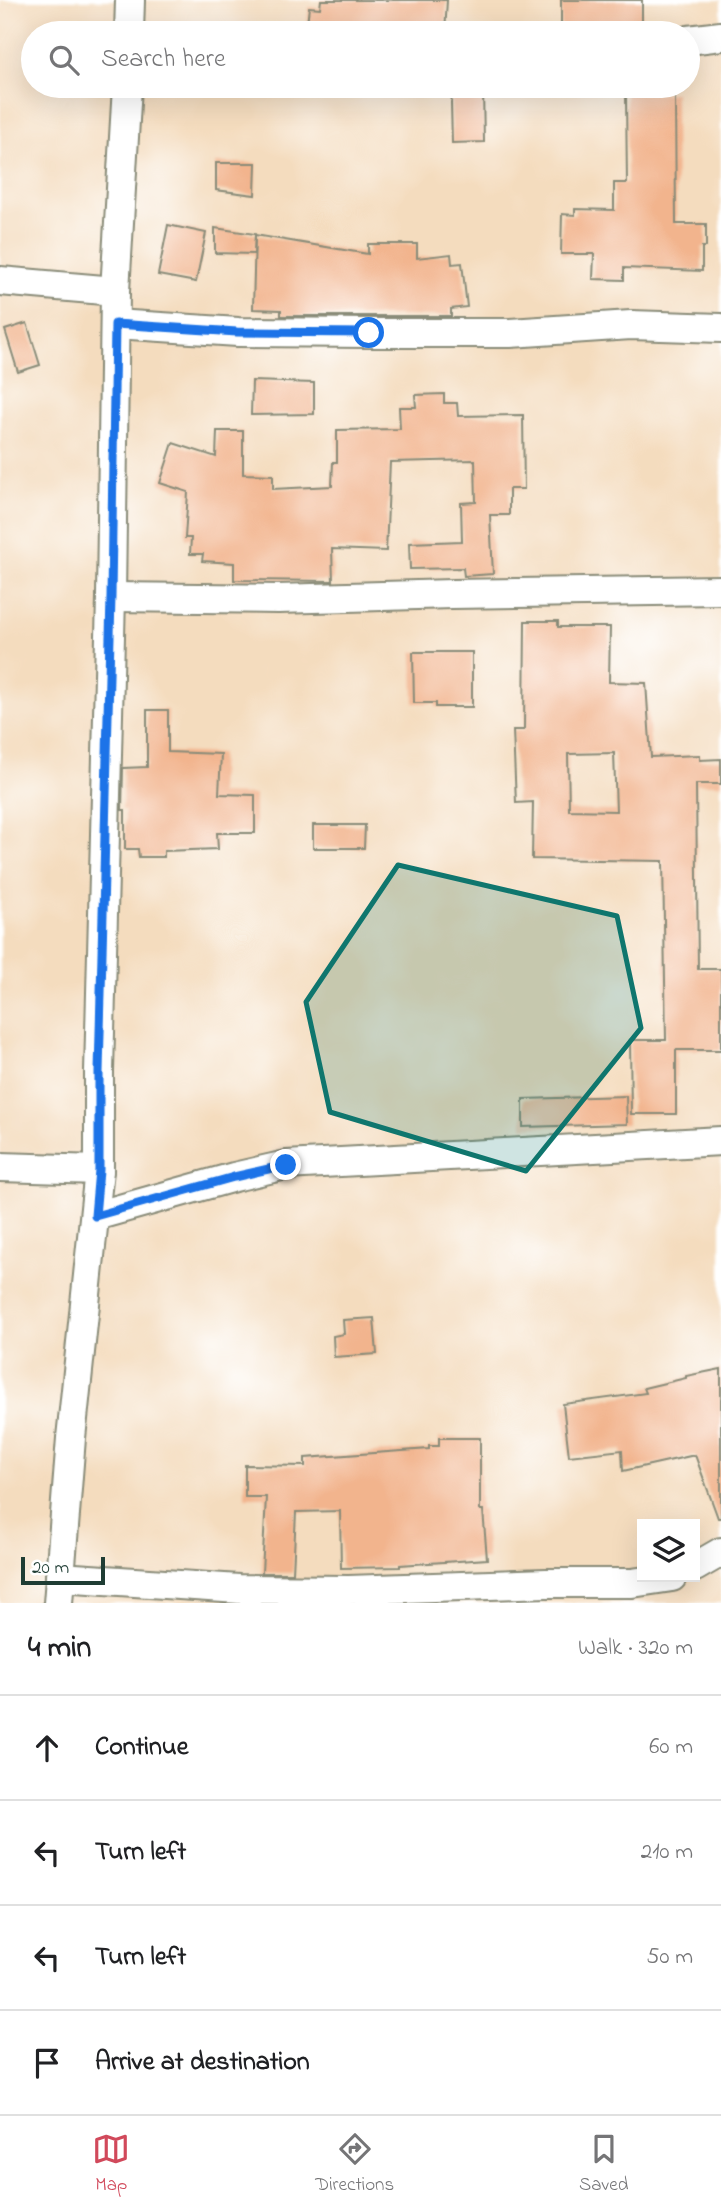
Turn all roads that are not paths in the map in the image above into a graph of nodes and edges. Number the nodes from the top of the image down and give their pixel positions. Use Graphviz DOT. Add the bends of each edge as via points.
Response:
graph roads {
  1 [pos="130,0"];
  2 [pos="130,21"];
  3 [pos="721,36"];
  4 [pos="700,39"];
  5 [pos="126,98"];
  6 [pos="0,281"];
  7 [pos="115,291"];
  8 [pos="115,324"];
  9 [pos="721,328"];
  10 [pos="721,590"];
  11 [pos="111,597"];
  12 [pos="721,1142"];
  13 [pos="0,1167"];
  14 [pos="99,1170"];
  15 [pos="95,1216"];
  16 [pos="721,1552"];
  17 [pos="700,1564"];
  18 [pos="639,1582"];
  19 [pos="59,1590"];
  1 -- 2 [label="street"];
  3 -- 4 [label="street"];
  5 -- 7 [label="street"];
  6 -- 7 [label="street"];
  7 -- 8 [label="street"];
  8 -- 9 [label="street" via="356,333 509,333 631,325"];
  8 -- 11 [label="street"];
  10 -- 11 [label="street" via="278,599"];
  11 -- 14 [label="street"];
  12 -- 15 [label="street" via="286,1165"];
  13 -- 14 [label="street"];
  14 -- 15 [label="street"];
  15 -- 19 [label="street"];
  16 -- 17 [label="street"];
  18 -- 19 [label="street" via="349,1590"];
}
